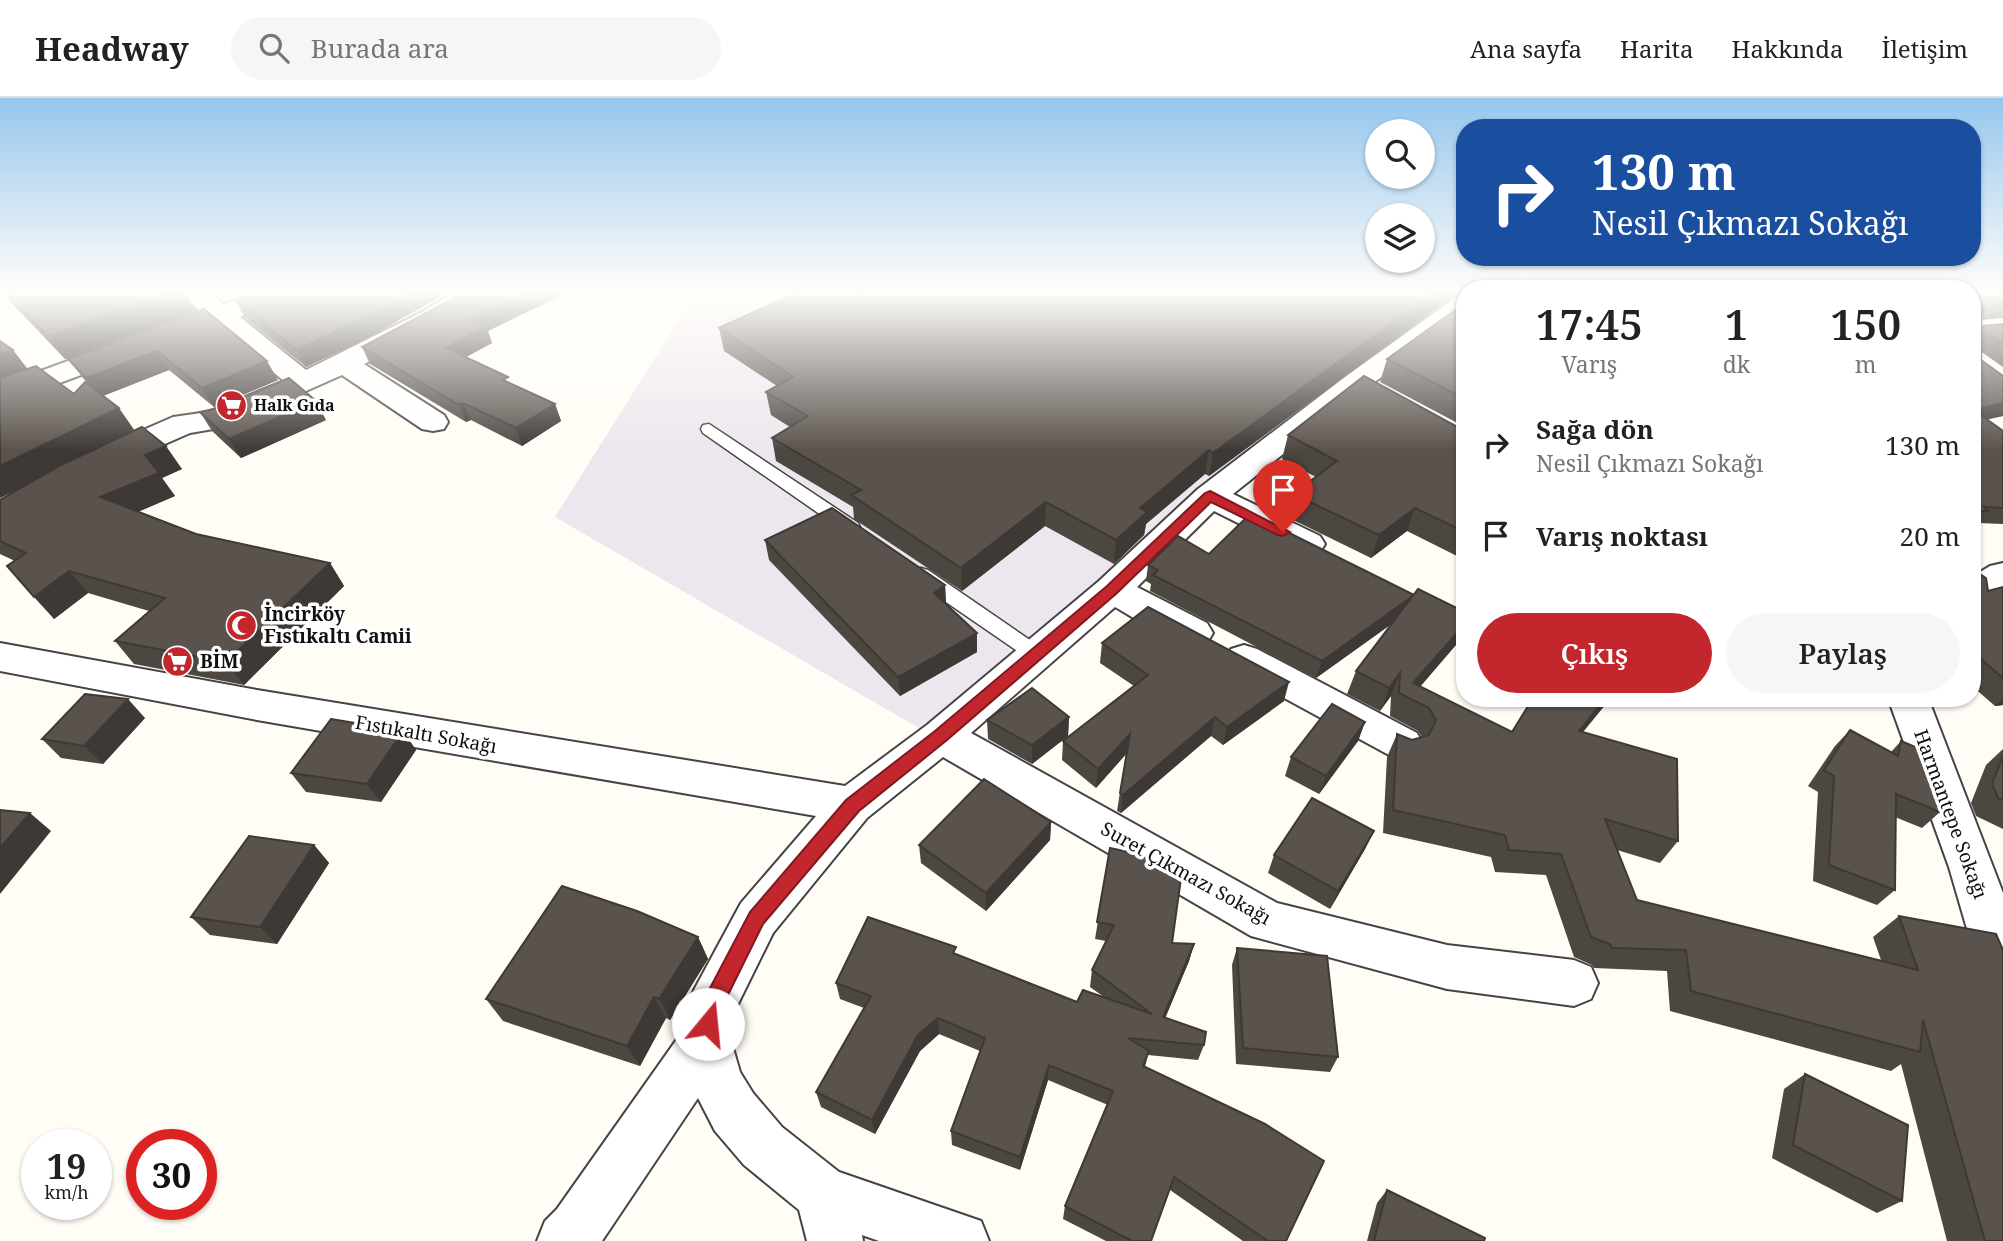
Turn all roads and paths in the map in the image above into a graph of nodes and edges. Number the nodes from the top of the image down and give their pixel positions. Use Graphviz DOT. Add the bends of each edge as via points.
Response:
graph roads {
  1 [pos="144,344"];
  2 [pos="257,344"];
  3 [pos="380,344"];
  4 [pos="1418,344"];
  5 [pos="344,363"];
  6 [pos="304,383"];
  7 [pos="0,396"];
  8 [pos="433,422"];
  9 [pos="709,429"];
  10 [pos="80,470"];
  11 [pos="1210,496"];
  12 [pos="867,538"];
  13 [pos="1331,556"];
  14 [pos="901,561"];
  15 [pos="2003,575"];
  16 [pos="1981,588"];
  17 [pos="1112,590"];
  18 [pos="1036,654"];
  19 [pos="0,657"];
  20 [pos="1911,707"];
  21 [pos="941,736"];
  22 [pos="1403,744"];
  23 [pos="852,805"];
  24 [pos="2003,970"];
  25 [pos="1574,983"];
  26 [pos="706,1041"];
  27 [pos="829,1218"];
  28 [pos="565,1241"];
  29 [pos="961,1241"];
  1 -- 7 [label="street"];
  2 -- 6 [label="street"];
  3 -- 5 [label="street"];
  4 -- 11 [label="street" via="1367,389"];
  5 -- 6 [label="street"];
  5 -- 8 [label="street"];
  6 -- 10 [label="street" via="214,421 184,424"];
  9 -- 12 [label="lane"];
  11 -- 13 [label="street"];
  11 -- 17 [label="street"];
  14 -- 18 [label="lane"];
  15 -- 16 [label="street"];
  17 -- 18 [label="street"];
  17 -- 22 [label="street"];
  18 -- 21 [label="street"];
  19 -- 23 [label="street, Fıstıkaltı Sokağı"];
  20 -- 24 [label="street, Harmantepe Sokağı" via="1992,926"];
  21 -- 23 [label="street"];
  21 -- 25 [label="street, Suret Çıkmazı Sokağı" via="1267,921 1447,967"];
  23 -- 26 [label="street" via="757,918 711,1007"];
  26 -- 27 [label="street" via="717,1082 734,1112"];
  26 -- 28 [label="street"];
  27 -- 29 [label="street"];
}
